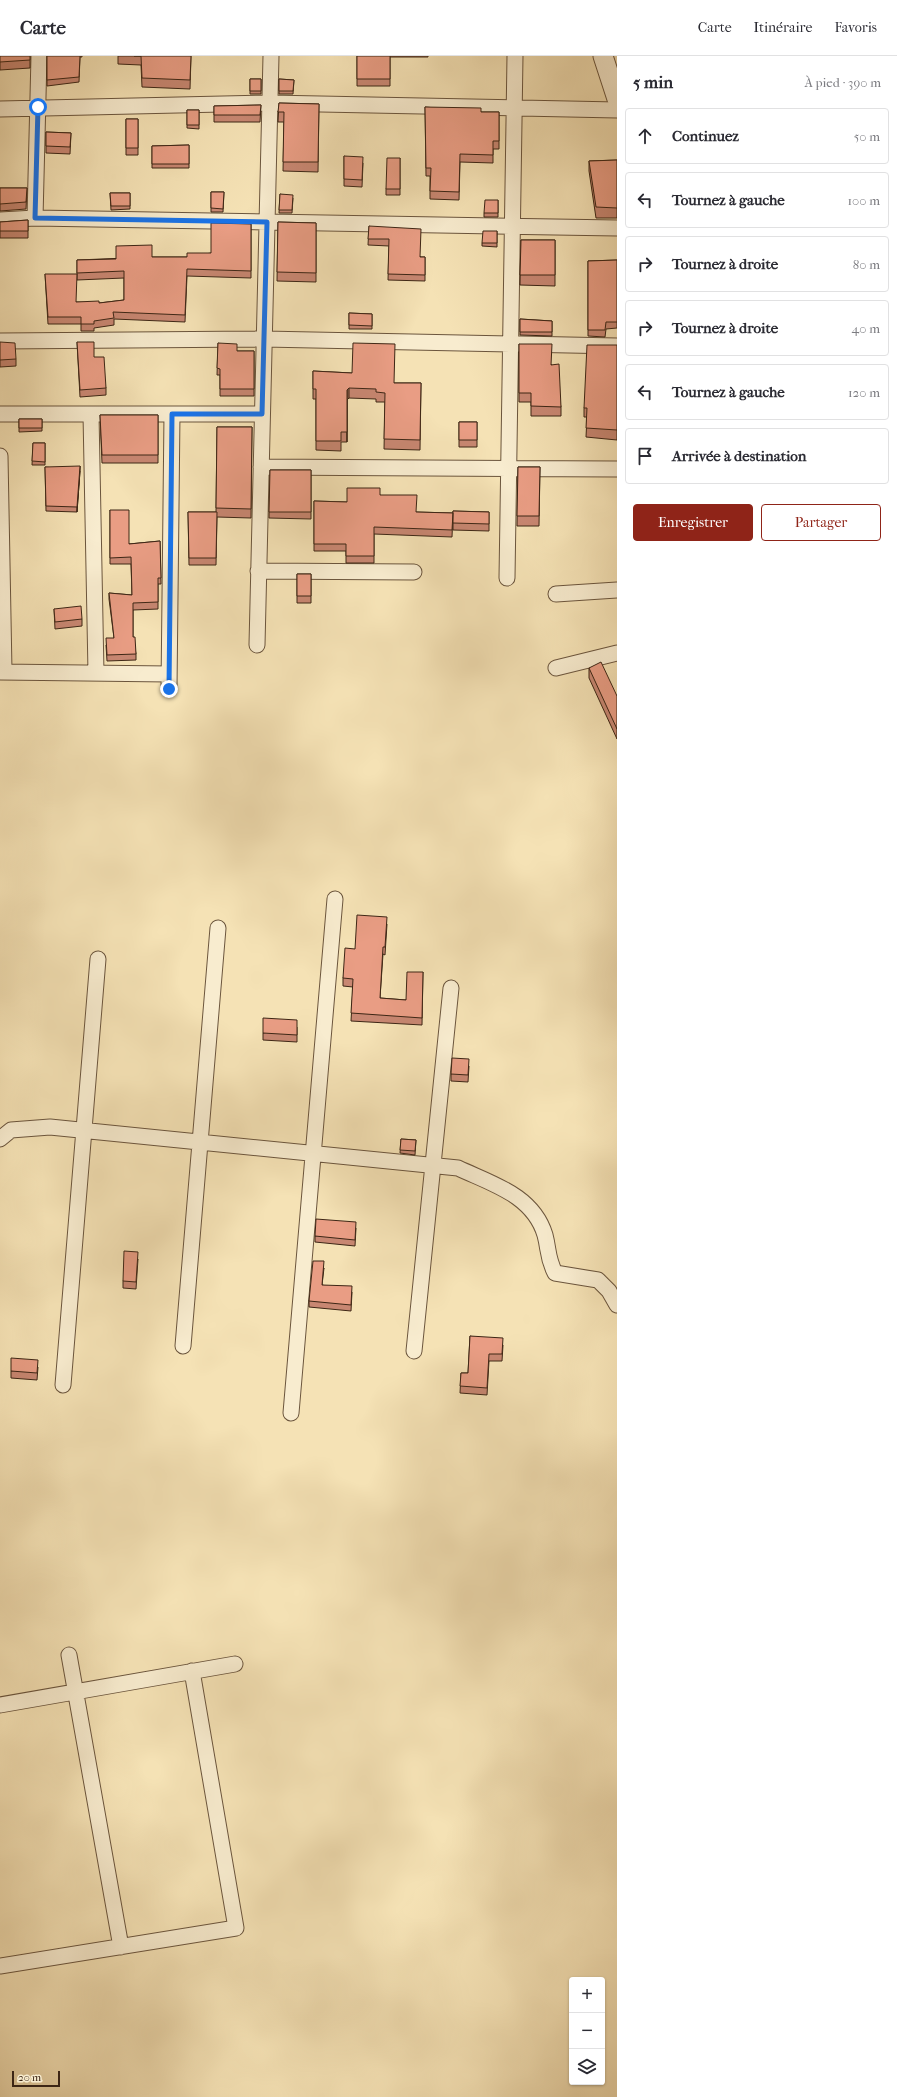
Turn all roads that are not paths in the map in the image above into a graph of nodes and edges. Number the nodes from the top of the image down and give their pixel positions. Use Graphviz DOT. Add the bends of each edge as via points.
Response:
graph roads {
  1 [pos="38,56"];
  2 [pos="271,56"];
  3 [pos="515,56"];
  4 [pos="603,56"];
  5 [pos="617,99"];
  6 [pos="270,103"];
  7 [pos="38,107"];
  8 [pos="514,108"];
  9 [pos="0,109"];
  10 [pos="617,110"];
  11 [pos="35,218"];
  12 [pos="0,220"];
  13 [pos="267,222"];
  14 [pos="513,226"];
  15 [pos="617,228"];
  16 [pos="264,339"];
  17 [pos="0,341"];
  18 [pos="511,344"];
  19 [pos="617,346"];
  20 [pos="0,414"];
  21 [pos="91,414"];
  22 [pos="172,414"];
  23 [pos="262,414"];
  24 [pos="0,456"];
  25 [pos="261,467"];
  26 [pos="509,468"];
  27 [pos="617,469"];
  28 [pos="258,571"];
  29 [pos="414,572"];
  30 [pos="507,578"];
  31 [pos="617,590"];
  32 [pos="556,594"];
  33 [pos="257,645"];
  34 [pos="617,653"];
  35 [pos="556,668"];
  36 [pos="2,672"];
  37 [pos="96,673"];
  38 [pos="335,899"];
  39 [pos="218,928"];
  40 [pos="98,959"];
  41 [pos="451,988"];
  42 [pos="84,1130"];
  43 [pos="0,1139"];
  44 [pos="200,1142"];
  45 [pos="313,1154"];
  46 [pos="433,1166"];
  47 [pos="617,1305"];
  48 [pos="183,1346"];
  49 [pos="414,1350"];
  50 [pos="63,1385"];
  51 [pos="291,1413"];
  52 [pos="69,1655"];
  53 [pos="235,1664"];
  54 [pos="192,1671"];
  55 [pos="75,1692"];
  56 [pos="0,1705"];
  57 [pos="121,1947"];
  58 [pos="0,1966"];
  1 -- 7 [label="street"];
  2 -- 6 [label="street"];
  3 -- 8 [label="street"];
  4 -- 5 [label="street"];
  6 -- 7 [label="street"];
  6 -- 8 [label="street"];
  6 -- 13 [label="street"];
  7 -- 9 [label="street"];
  7 -- 11 [label="street"];
  8 -- 10 [label="street"];
  8 -- 14 [label="street"];
  11 -- 12 [label="street"];
  11 -- 13 [label="street"];
  13 -- 14 [label="street"];
  13 -- 16 [label="street"];
  14 -- 15 [label="street"];
  14 -- 18 [label="street"];
  16 -- 17 [label="street"];
  16 -- 18 [label="street"];
  16 -- 23 [label="street"];
  18 -- 19 [label="street"];
  18 -- 26 [label="street"];
  20 -- 21 [label="street"];
  21 -- 22 [label="street"];
  21 -- 37 [label="street"];
  22 -- 23 [label="street"];
  22 -- 37 [label="street" via="169,682"];
  23 -- 25 [label="street"];
  24 -- 36 [label="street"];
  25 -- 26 [label="street"];
  25 -- 28 [label="street"];
  26 -- 27 [label="street"];
  26 -- 30 [label="street"];
  28 -- 29 [label="street"];
  28 -- 33 [label="street"];
  31 -- 32 [label="street"];
  34 -- 35 [label="street"];
  36 -- 37 [label="street"];
  38 -- 45 [label="street"];
  39 -- 44 [label="street"];
  40 -- 42 [label="street"];
  41 -- 46 [label="street"];
  42 -- 43 [label="street" via="50,1127 11,1130"];
  42 -- 44 [label="street"];
  42 -- 50 [label="street"];
  44 -- 45 [label="street"];
  44 -- 48 [label="street"];
  45 -- 46 [label="street"];
  45 -- 51 [label="street"];
  46 -- 47 [label="street" via="458,1168 516,1195 535,1213 545,1235 549,1260 555,1273 598,1280 609,1291"];
  46 -- 49 [label="street"];
  52 -- 55 [label="street"];
  53 -- 54 [label="street"];
  54 -- 55 [label="street"];
  54 -- 57 [label="street" via="236,1928"];
  55 -- 56 [label="street"];
  55 -- 57 [label="street"];
  57 -- 58 [label="street"];
}
